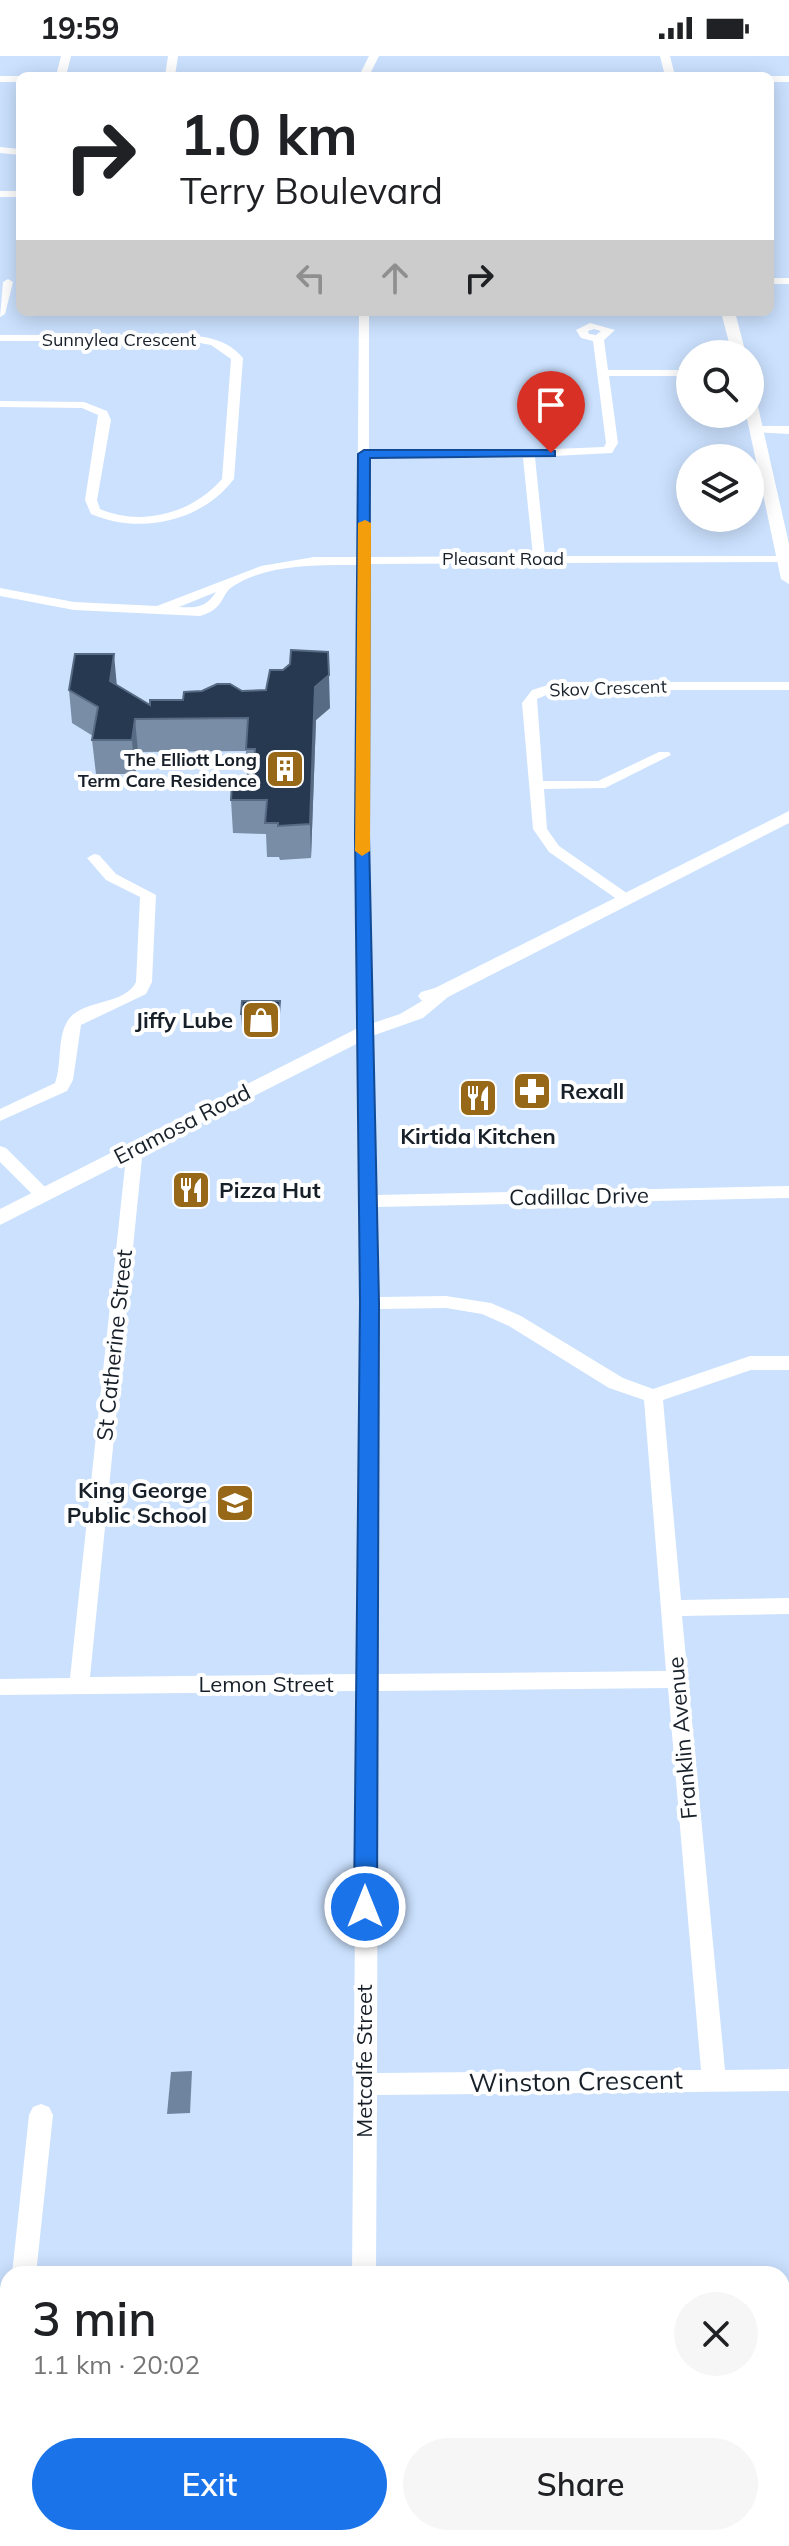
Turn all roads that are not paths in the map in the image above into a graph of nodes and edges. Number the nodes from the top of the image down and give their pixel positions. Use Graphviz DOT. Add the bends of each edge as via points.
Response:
graph roads {
  1 [pos="9,282"];
  2 [pos="0,314"];
  3 [pos="364,316"];
  4 [pos="729,316"];
  5 [pos="0,338"];
  6 [pos="598,339"];
  7 [pos="735,340"];
  8 [pos="603,373"];
  9 [pos="676,373"];
  10 [pos="0,404"];
  11 [pos="756,430"];
  12 [pos="789,430"];
  13 [pos="364,454"];
  14 [pos="529,454"];
  15 [pos="539,557"];
  16 [pos="784,558"];
  17 [pos="365,559"];
  18 [pos="789,579"];
  19 [pos="0,592"];
  20 [pos="789,686"];
  21 [pos="664,755"];
  22 [pos="537,785"];
  23 [pos="789,816"];
  24 [pos="94,858"];
  25 [pos="626,899"];
  26 [pos="365,1032"];
  27 [pos="0,1116"];
  28 [pos="135,1148"];
  29 [pos="0,1152"];
  30 [pos="789,1192"];
  31 [pos="43,1195"];
  32 [pos="368,1201"];
  33 [pos="0,1218"];
  34 [pos="370,1303"];
  35 [pos="789,1363"];
  36 [pos="653,1396"];
  37 [pos="789,1606"];
  38 [pos="673,1608"];
  39 [pos="676,1679"];
  40 [pos="367,1683"];
  41 [pos="79,1686"];
  42 [pos="0,1687"];
  43 [pos="714,2079"];
  44 [pos="789,2080"];
  45 [pos="364,2084"];
  46 [pos="41,2115"];
  47 [pos="25,2266"];
  48 [pos="364,2266"];
  1 -- 2 [label="street"];
  3 -- 13 [label="street, Metcalfe Street"];
  4 -- 7 [label="main road"];
  5 -- 10 [label="street, Sunnylea Crescent" via="189,338 230,350 237,358 228,479 212,498 185,512 111,519 91,505 103,413 84,405"];
  6 -- 8 [label="street"];
  8 -- 9 [label="street"];
  8 -- 14 [label="street" via="612,443 608,450"];
  11 -- 12 [label="street"];
  11 -- 16 [label="main road"];
  13 -- 14 [label="street"];
  13 -- 17 [label="street, Metcalfe Street"];
  14 -- 15 [label="street"];
  15 -- 16 [label="street, Pleasant Road"];
  15 -- 17 [label="street, Pleasant Road"];
  16 -- 18 [label="main road"];
  17 -- 19 [label="street, Pleasant Road" via="261,570 227,584 210,609 200,612 51,602"];
  17 -- 26 [label="street, Metcalfe Street"];
  20 -- 22 [label="street, Skov Crescent" via="540,690 529,703"];
  21 -- 22 [label="street" via="600,785"];
  22 -- 25 [label="street, Skov Crescent" via="540,829 548,843"];
  23 -- 25 [label="main road, Eramosa Road"];
  24 -- 27 [label="street" via="110,879 148,895 144,982 140,991 73,1024 61,1087"];
  25 -- 26 [label="main road, Eramosa Road" via="441,993 432,1005"];
  26 -- 28 [label="main road, Eramosa Road"];
  26 -- 32 [label="street, Metcalfe Street"];
  28 -- 31 [label="main road, Eramosa Road"];
  28 -- 41 [label="street, St Catherine Street"];
  29 -- 31 [label="street"];
  30 -- 32 [label="street, Cadillac Drive"];
  31 -- 33 [label="main road, Eramosa Road"];
  32 -- 34 [label="street, Metcalfe Street"];
  34 -- 36 [label="street" via="446,1302 485,1308 616,1383"];
  34 -- 40 [label="street, Metcalfe Street"];
  35 -- 36 [label="street" via="750,1363"];
  36 -- 38 [label="street, Franklin Avenue"];
  37 -- 38 [label="street"];
  38 -- 39 [label="street, Franklin Avenue"];
  39 -- 40 [label="street, Lemon Street"];
  39 -- 43 [label="street, Franklin Avenue"];
  40 -- 41 [label="street, Lemon Street"];
  40 -- 45 [label="street, Metcalfe Street"];
  41 -- 42 [label="street, Lemon Street"];
  43 -- 44 [label="street, Winston Crescent"];
  43 -- 45 [label="street, Winston Crescent"];
  45 -- 48 [label="street, Metcalfe Street"];
  46 -- 47 [label="street"];
}
